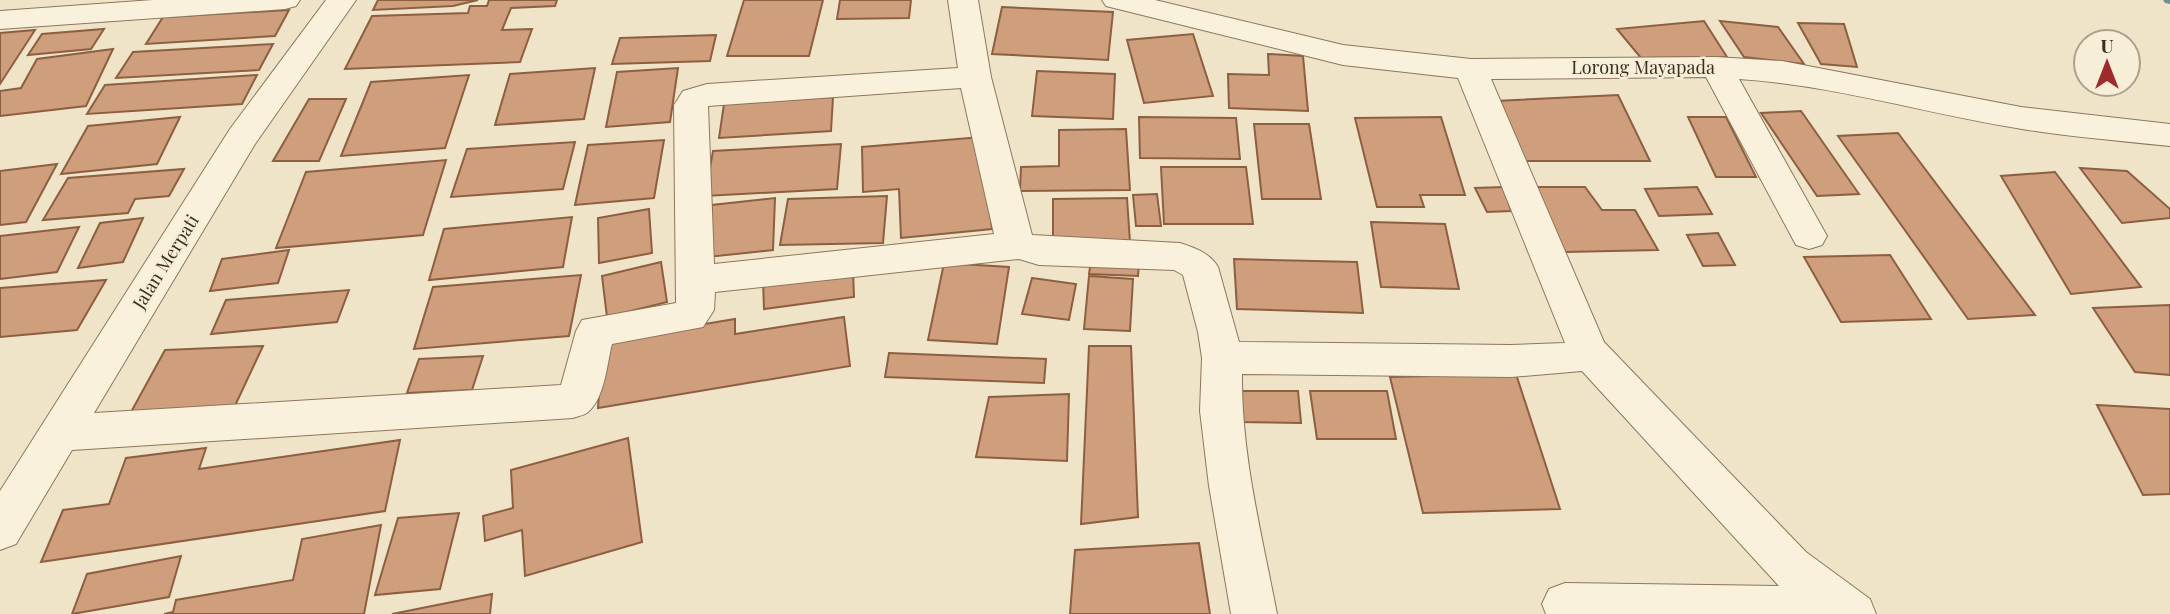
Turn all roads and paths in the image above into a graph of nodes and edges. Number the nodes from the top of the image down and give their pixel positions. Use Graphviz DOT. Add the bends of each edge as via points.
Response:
graph roads {
  1 [pos="285,0"];
  2 [pos="341,0"];
  3 [pos="962,0"];
  4 [pos="1117,0"];
  5 [pos="0,20"];
  6 [pos="1716,67"];
  7 [pos="1471,69"];
  8 [pos="975,77"];
  9 [pos="2170,135"];
  10 [pos="1809,236"];
  11 [pos="1020,245"];
  12 [pos="696,279"];
  13 [pos="1590,354"];
  14 [pos="1222,358"];
  15 [pos="58,433"];
  16 [pos="0,530"];
  17 [pos="1565,604"];
  18 [pos="1848,611"];
  19 [pos="1254,614"];
  1 -- 5 [label="street"];
  2 -- 15 [label="street, Jalan Merpati" via="242,136"];
  3 -- 8 [label="street"];
  4 -- 7 [label="street, Lorong Mayapada" via="1343,55"];
  6 -- 7 [label="street, Lorong Mayapada"];
  6 -- 9 [label="street, Lorong Mayapada" via="1782,71 2021,118"];
  6 -- 10 [label="street"];
  7 -- 13 [label="street"];
  8 -- 11 [label="street" via="1012,235"];
  8 -- 12 [label="street" via="695,99 691,105"];
  11 -- 12 [label="street"];
  11 -- 14 [label="street" via="1039,251 1168,256 1192,262 1203,278"];
  12 -- 15 [label="street" via="695,310 690,316 596,331 579,394 572,401"];
  13 -- 14 [label="street" via="1511,361"];
  13 -- 18 [label="street" via="1790,567"];
  14 -- 19 [label="street" via="1221,411"];
  15 -- 16 [label="street, Jalan Merpati"];
  17 -- 18 [label="street"];
}
